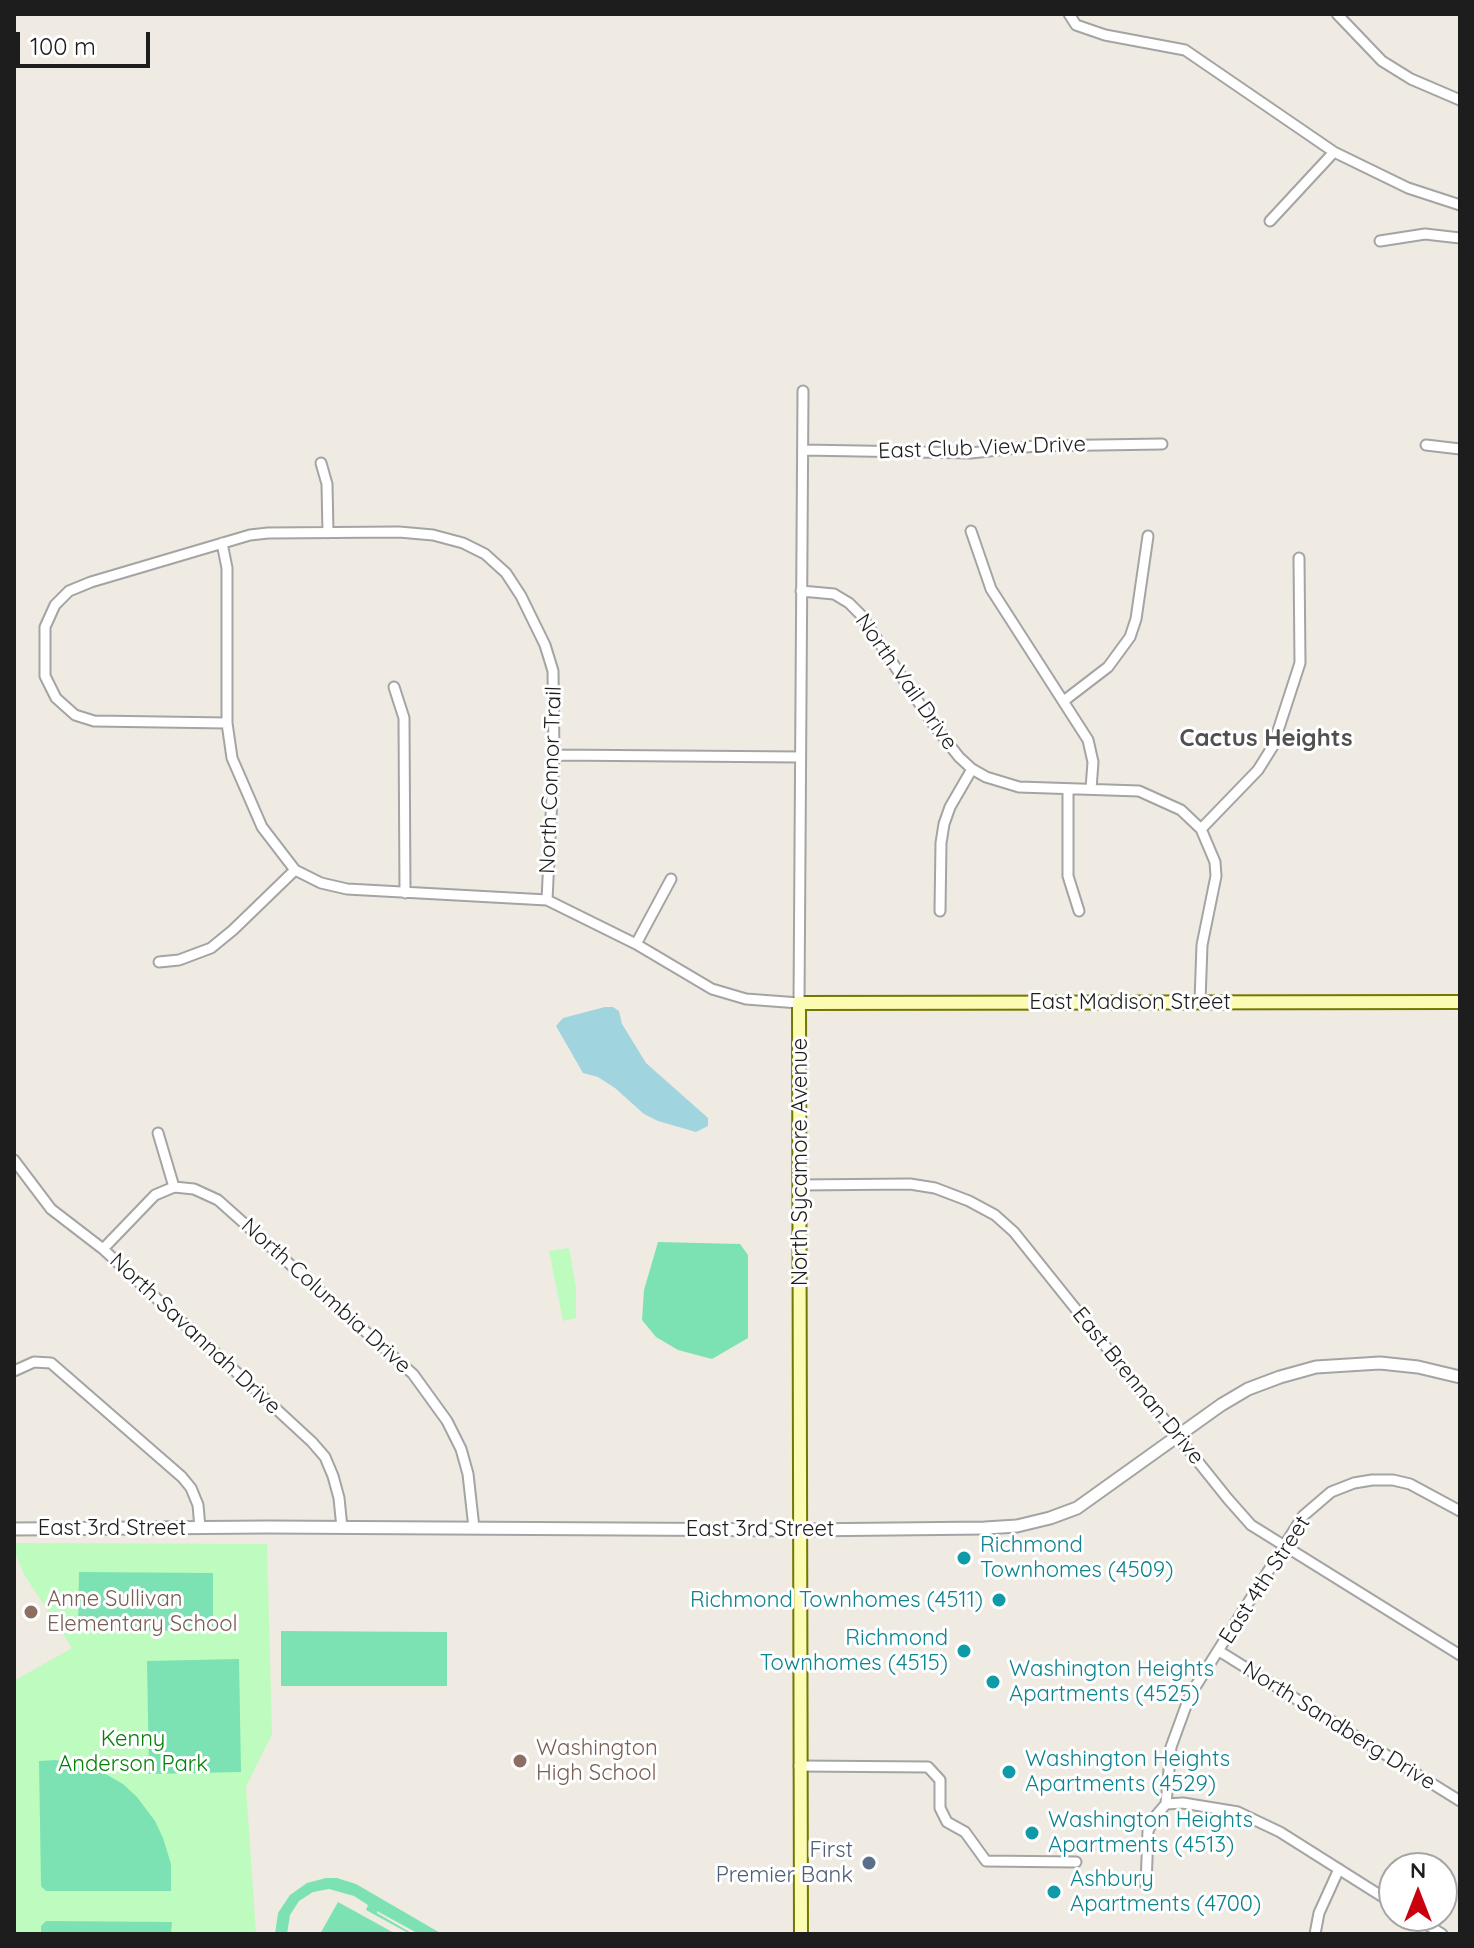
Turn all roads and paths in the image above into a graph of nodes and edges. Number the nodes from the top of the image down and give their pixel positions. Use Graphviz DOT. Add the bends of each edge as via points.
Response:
graph roads {
  1 [pos="1069,14"];
  2 [pos="1337,14"];
  3 [pos="1460,100"];
  4 [pos="1334,152"];
  5 [pos="1460,205"];
  6 [pos="1270,221"];
  7 [pos="1460,238"];
  8 [pos="1380,241"];
  9 [pos="803,391"];
  10 [pos="1162,444"];
  11 [pos="1426,445"];
  12 [pos="1460,449"];
  13 [pos="803,450"];
  14 [pos="321,463"];
  15 [pos="971,531"];
  16 [pos="328,533"];
  17 [pos="1148,536"];
  18 [pos="222,543"];
  19 [pos="1299,558"];
  20 [pos="801,591"];
  21 [pos="394,687"];
  22 [pos="1065,700"];
  23 [pos="227,723"];
  24 [pos="554,755"];
  25 [pos="800,757"];
  26 [pos="972,769"];
  27 [pos="1068,789"];
  28 [pos="1091,789"];
  29 [pos="1201,829"];
  30 [pos="295,870"];
  31 [pos="671,879"];
  32 [pos="405,893"];
  33 [pos="547,900"];
  34 [pos="940,911"];
  35 [pos="1079,911"];
  36 [pos="636,944"];
  37 [pos="159,962"];
  38 [pos="1200,1001"];
  39 [pos="1460,1002"];
  40 [pos="799,1003"];
  41 [pos="158,1133"];
  42 [pos="14,1160"];
  43 [pos="799,1185"];
  44 [pos="174,1187"];
  45 [pos="103,1249"];
  46 [pos="14,1371"];
  47 [pos="1460,1377"];
  48 [pos="1178,1436"];
  49 [pos="1460,1511"];
  50 [pos="200,1528"];
  51 [pos="342,1528"];
  52 [pos="474,1528"];
  53 [pos="14,1529"];
  54 [pos="801,1530"];
  55 [pos="1283,1547"];
  56 [pos="1219,1651"];
  57 [pos="1460,1655"];
  58 [pos="799,1766"];
  59 [pos="1460,1801"];
  60 [pos="1166,1804"];
  61 [pos="1076,1862"];
  62 [pos="1339,1869"];
  63 [pos="1146,1886"];
  64 [pos="1378,1894"];
  65 [pos="801,1934"];
  66 [pos="1315,1934"];
  1 -- 4 [label="street" via="1076,25 1105,35 1185,50"];
  2 -- 3 [label="street" via="1382,61"];
  4 -- 5 [label="street" via="1408,188"];
  4 -- 6 [label="street"];
  7 -- 8 [label="street" via="1425,234"];
  9 -- 13 [label="street, North Sycamore Avenue"];
  10 -- 13 [label="street, East Club View Drive" via="971,453"];
  11 -- 12 [label="street"];
  13 -- 20 [label="street, North Sycamore Avenue"];
  14 -- 16 [label="street"];
  15 -- 22 [label="street" via="991,589"];
  16 -- 18 [label="street, North Connor Trail" via="268,533"];
  16 -- 24 [label="street, North Connor Trail" via="433,535 485,554 506,573 550,656"];
  17 -- 22 [label="street" via="1130,637 1108,667"];
  18 -- 23 [label="street" via="228,582"];
  18 -- 23 [label="street, North Connor Trail" via="69,591 45,627 43,664 50,688 75,715 94,721"];
  19 -- 29 [label="street" via="1300,663 1278,732 1258,770"];
  20 -- 25 [label="street, North Sycamore Avenue"];
  20 -- 26 [label="street, North Vail Drive" via="834,594 855,609 933,724"];
  21 -- 32 [label="street" via="404,718"];
  22 -- 28 [label="street" via="1088,740"];
  23 -- 30 [label="street" via="232,758 244,788 273,845"];
  24 -- 25 [label="street"];
  24 -- 33 [label="street, North Connor Trail"];
  25 -- 40 [label="street, North Sycamore Avenue"];
  26 -- 27 [label="street, North Vail Drive" via="1019,787"];
  26 -- 34 [label="street" via="944,824"];
  27 -- 28 [label="street, North Vail Drive"];
  27 -- 35 [label="street" via="1068,876"];
  28 -- 29 [label="street, North Vail Drive" via="1153,796 1181,810"];
  29 -- 38 [label="street" via="1216,876 1202,945"];
  30 -- 32 [label="street" via="347,889"];
  30 -- 37 [label="street" via="211,948"];
  31 -- 36 [label="street"];
  32 -- 33 [label="street"];
  33 -- 36 [label="street"];
  36 -- 40 [label="street" via="712,989 746,999"];
  38 -- 39 [label="main road, East Madison Street"];
  38 -- 40 [label="main road, East Madison Street"];
  40 -- 43 [label="main road, North Sycamore Avenue"];
  41 -- 44 [label="street"];
  42 -- 45 [label="street, North Savannah Drive" via="51,1209"];
  43 -- 48 [label="street, East Brennan Drive" via="910,1184 946,1192 995,1215"];
  43 -- 54 [label="main road, North Sycamore Avenue"];
  44 -- 45 [label="street" via="155,1195"];
  44 -- 52 [label="street, North Columbia Drive" via="218,1200 413,1374 461,1449"];
  45 -- 51 [label="street, North Savannah Drive" via="325,1457 339,1498"];
  46 -- 50 [label="street" via="34,1362 51,1363 182,1477 198,1505"];
  47 -- 48 [label="street, East 3rd Street" via="1380,1363 1316,1367 1248,1389"];
  48 -- 54 [label="street, East 3rd Street" via="1099,1495 1050,1518 985,1528"];
  48 -- 55 [label="street, East Brennan Drive" via="1251,1525"];
  49 -- 55 [label="street, East 4th Street" via="1410,1484 1354,1483 1317,1502"];
  50 -- 51 [label="street, East 3rd Street"];
  50 -- 53 [label="street, East 3rd Street"];
  51 -- 52 [label="street, East 3rd Street"];
  52 -- 54 [label="street, East 3rd Street"];
  54 -- 58 [label="main road, North Sycamore Avenue"];
  55 -- 56 [label="street, East 4th Street"];
  55 -- 57 [label="street, East Brennan Drive"];
  56 -- 59 [label="street, North Sandberg Drive"];
  56 -- 60 [label="street, East 4th Street" via="1177,1724"];
  58 -- 61 [label="street" via="928,1767 940,1780 940,1808 947,1822 965,1832 986,1861"];
  58 -- 65 [label="main road, North Sycamore Avenue"];
  60 -- 62 [label="street" via="1238,1812"];
  60 -- 63 [label="street" via="1148,1831"];
  62 -- 64 [label="street"];
  62 -- 66 [label="street"];
}
